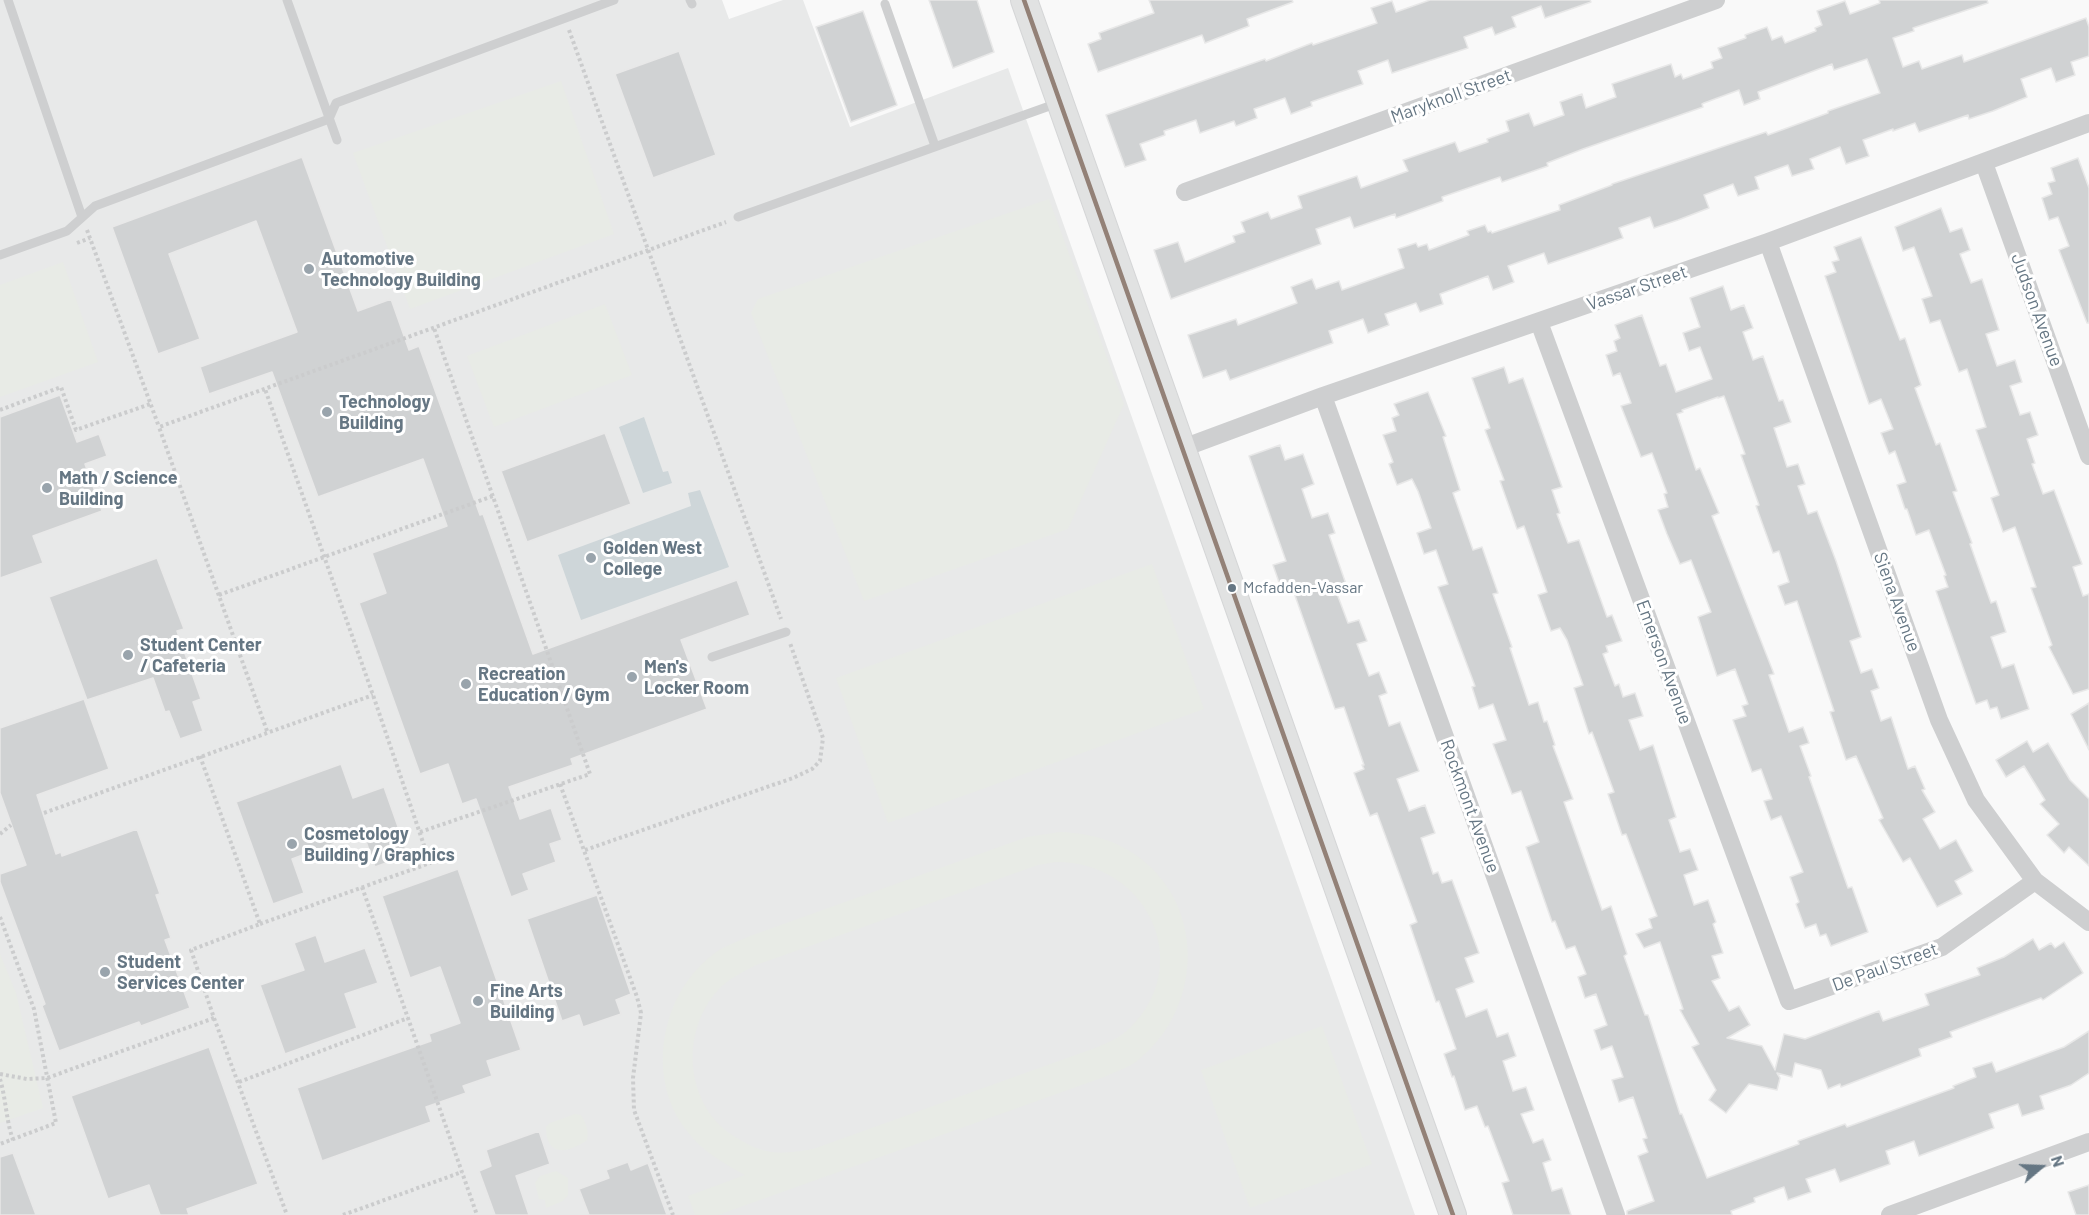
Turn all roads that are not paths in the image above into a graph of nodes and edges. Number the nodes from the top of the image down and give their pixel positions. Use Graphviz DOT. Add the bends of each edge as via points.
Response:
graph roads {
  1 [pos="8,0"];
  2 [pos="287,0"];
  3 [pos="614,0"];
  4 [pos="1716,0"];
  5 [pos="1028,1"];
  6 [pos="885,4"];
  7 [pos="1689,5"];
  8 [pos="1060,102"];
  9 [pos="329,119"];
  10 [pos="2089,123"];
  11 [pos="337,140"];
  12 [pos="935,146"];
  13 [pos="1984,163"];
  14 [pos="1185,192"];
  15 [pos="82,217"];
  16 [pos="738,217"];
  17 [pos="1768,243"];
  18 [pos="0,255"];
  19 [pos="1539,322"];
  20 [pos="1323,396"];
  21 [pos="1182,448"];
  22 [pos="2089,456"];
  23 [pos="786,632"];
  24 [pos="712,657"];
  25 [pos="2035,881"];
  26 [pos="2089,922"];
  27 [pos="1789,1001"];
  28 [pos="2089,1142"];
  29 [pos="1453,1215"];
  30 [pos="1616,1215"];
  31 [pos="1890,1215"];
  1 -- 15 [label="lane"];
  2 -- 9 [label="lane"];
  3 -- 9 [label="lane" via="336,103"];
  4 -- 7 [label="street, Maryknoll Street"];
  5 -- 8 [label="street"];
  6 -- 12 [label="lane"];
  7 -- 14 [label="street, Maryknoll Street"];
  8 -- 12 [label="lane"];
  8 -- 21 [label="street"];
  9 -- 11 [label="lane"];
  9 -- 15 [label="lane" via="95,206"];
  10 -- 13 [label="street, Vassar Street"];
  12 -- 16 [label="lane"];
  13 -- 17 [label="street, Vassar Street"];
  13 -- 22 [label="street, Judson Avenue"];
  15 -- 18 [label="lane" via="67,231"];
  17 -- 19 [label="street, Vassar Street"];
  17 -- 25 [label="street, Siena Avenue" via="1939,720 1977,800"];
  19 -- 20 [label="street, Vassar Street"];
  19 -- 27 [label="street, Emerson Avenue"];
  20 -- 21 [label="street, Vassar Street"];
  20 -- 30 [label="street, Rockmont Avenue"];
  21 -- 29 [label="street"];
  23 -- 24 [label="lane"];
  25 -- 26 [label="street, Siena Avenue"];
  25 -- 27 [label="street, De Paul Street" via="1942,947"];
  28 -- 31 [label="street"];
}
